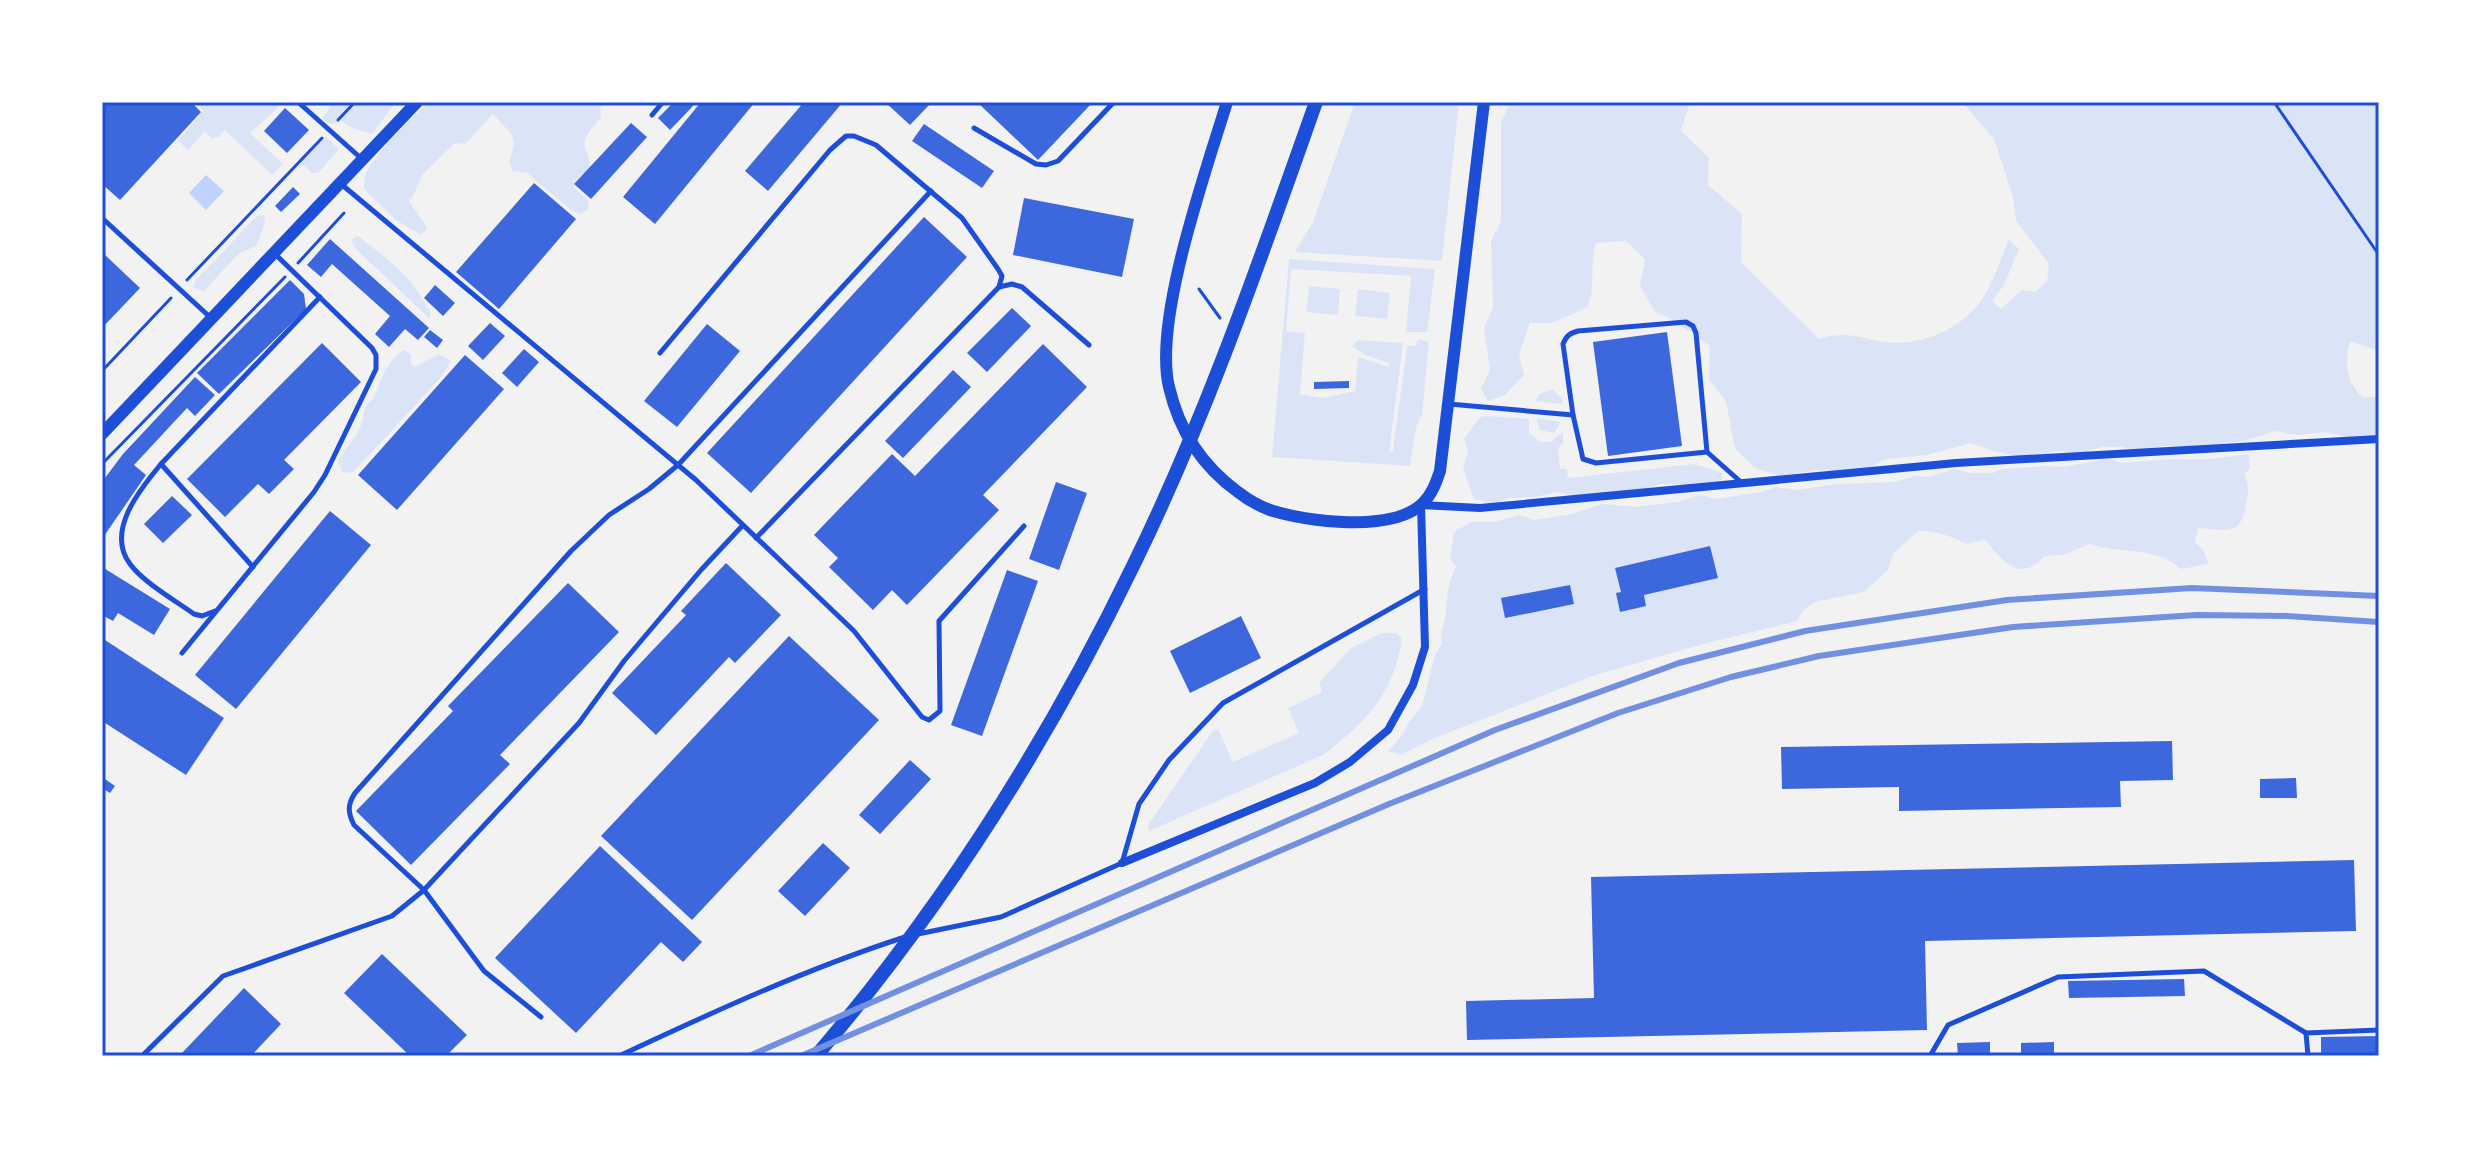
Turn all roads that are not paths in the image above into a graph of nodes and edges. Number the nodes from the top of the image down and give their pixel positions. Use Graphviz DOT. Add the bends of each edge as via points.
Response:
graph roads {
  1 [pos="298,102"];
  2 [pos="417,102"];
  3 [pos="663,102"];
  4 [pos="1114,102"];
  5 [pos="1227,102"];
  6 [pos="1316,104"];
  7 [pos="1483,105"];
  8 [pos="652,115"];
  9 [pos="974,128"];
  10 [pos="363,160"];
  11 [pos="340,184"];
  12 [pos="931,191"];
  13 [pos="102,218"];
  14 [pos="273,253"];
  15 [pos="999,287"];
  16 [pos="320,297"];
  17 [pos="211,318"];
  18 [pos="1089,345"];
  19 [pos="660,353"];
  20 [pos="1448,404"];
  21 [pos="1573,415"];
  22 [pos="102,434"];
  23 [pos="2379,439"];
  24 [pos="1707,452"];
  25 [pos="161,464"];
  26 [pos="678,465"];
  27 [pos="1743,484"];
  28 [pos="1421,505"];
  29 [pos="743,525"];
  30 [pos="1024,526"];
  31 [pos="756,538"];
  32 [pos="253,567"];
  33 [pos="1425,588"];
  34 [pos="219,609"];
  35 [pos="182,653"];
  36 [pos="1122,863"];
  37 [pos="424,890"];
  38 [pos="541,1017"];
  39 [pos="2379,1030"];
  40 [pos="2306,1033"];
  41 [pos="142,1056"];
  42 [pos="619,1056"];
  43 [pos="816,1056"];
  44 [pos="1930,1056"];
  45 [pos="2308,1056"];
  1 -- 10 [label="lane"];
  2 -- 10 [label="street"];
  3 -- 8 [label="lane"];
  4 -- 9 [label="lane" via="1058,161 1046,165"];
  5 -- 28 [label="street" via="1176,284 1166,351 1168,384 1191,445 1237,491 1266,509 1297,518 1379,519 1405,515"];
  6 -- 43 [label="main road" via="1135,563 1077,675 1004,804 932,909"];
  7 -- 20 [label="street"];
  10 -- 11 [label="street"];
  11 -- 14 [label="street"];
  11 -- 26 [label="lane"];
  12 -- 15 [label="lane" via="969,227 1002,276"];
  12 -- 19 [label="lane" via="876,145 846,136"];
  12 -- 26 [label="lane"];
  13 -- 17 [label="lane"];
  14 -- 16 [label="lane"];
  14 -- 17 [label="street"];
  15 -- 18 [label="lane" via="1022,287"];
  15 -- 31 [label="lane"];
  16 -- 25 [label="lane"];
  16 -- 32 [label="lane" via="372,348 376,369 325,475"];
  17 -- 22 [label="street"];
  20 -- 21 [label="lane"];
  20 -- 28 [label="street" via="1440,471"];
  21 -- 24 [label="lane" via="1580,452 1589,463"];
  21 -- 24 [label="lane" via="1563,344 1570,333 1686,322 1696,333"];
  23 -- 27 [label="street" via="1956,463"];
  24 -- 27 [label="lane"];
  25 -- 32 [label="lane"];
  25 -- 34 [label="lane" via="127,516 123,551 130,564 194,614"];
  26 -- 29 [label="lane"];
  26 -- 37 [label="lane" via="590,532 349,803 354,825"];
  27 -- 28 [label="street" via="1480,508"];
  28 -- 33 [label="street"];
  29 -- 31 [label="lane"];
  29 -- 37 [label="lane" via="624,661 579,723"];
  30 -- 31 [label="lane" via="939,621 940,711 929,720 854,631"];
  32 -- 34 [label="lane"];
  33 -- 36 [label="lane" via="1223,703 1169,760 1139,804"];
  33 -- 36 [label="street" via="1425,647 1413,685 1388,730 1372,746 1315,783"];
  34 -- 35 [label="lane"];
  36 -- 42 [label="lane" via="1001,917 911,935 846,956"];
  37 -- 38 [label="lane" via="484,971"];
  37 -- 41 [label="lane" via="392,916 223,976"];
  39 -- 40 [label="lane"];
  40 -- 44 [label="lane" via="2204,971 2058,977 1948,1025"];
  40 -- 45 [label="lane"];
}
